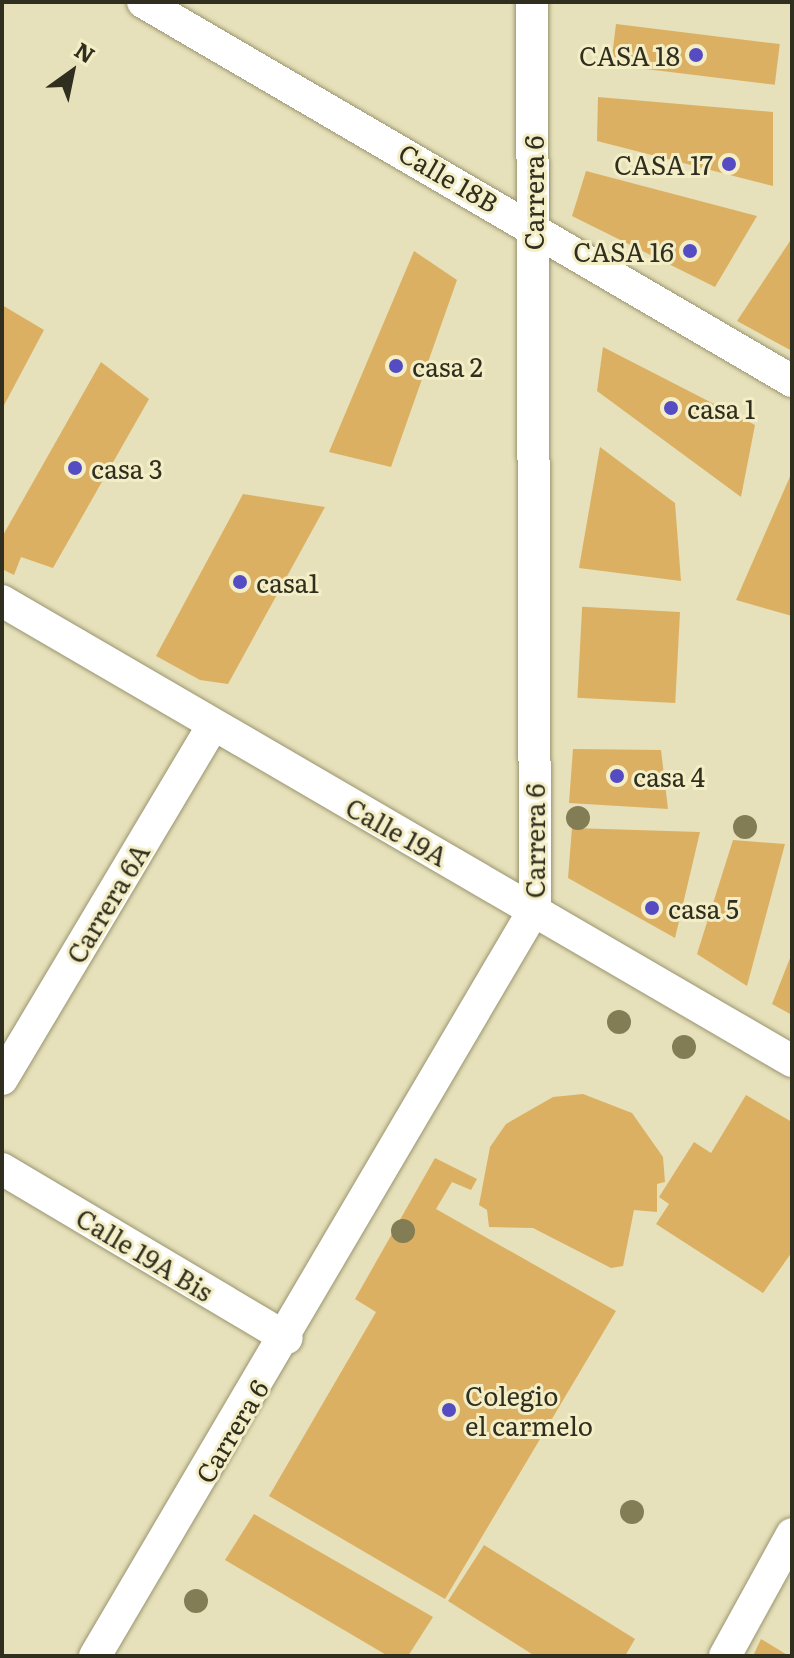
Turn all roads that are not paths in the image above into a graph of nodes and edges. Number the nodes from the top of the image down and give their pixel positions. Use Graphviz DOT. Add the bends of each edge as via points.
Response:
graph roads {
  1 [pos="143,2"];
  2 [pos="532,2"];
  3 [pos="533,225"];
  4 [pos="792,381"];
  5 [pos="2,601"];
  6 [pos="212,727"];
  7 [pos="535,908"];
  8 [pos="792,1061"];
  9 [pos="2,1079"];
  10 [pos="2,1169"];
  11 [pos="287,1338"];
  12 [pos="792,1534"];
  13 [pos="95,1656"];
  14 [pos="725,1656"];
  1 -- 3 [label="street, Calle 18B"];
  2 -- 3 [label="street, Carrera 6"];
  3 -- 4 [label="street, Calle 18B"];
  3 -- 7 [label="street, Carrera 6"];
  5 -- 6 [label="street, Calle 19A"];
  6 -- 7 [label="street, Calle 19A"];
  6 -- 9 [label="street, Carrera 6A"];
  7 -- 8 [label="street, Calle 19A"];
  7 -- 11 [label="street, Carrera 6"];
  10 -- 11 [label="street, Calle 19A Bis"];
  11 -- 13 [label="street, Carrera 6"];
  12 -- 14 [label="street"];
}
